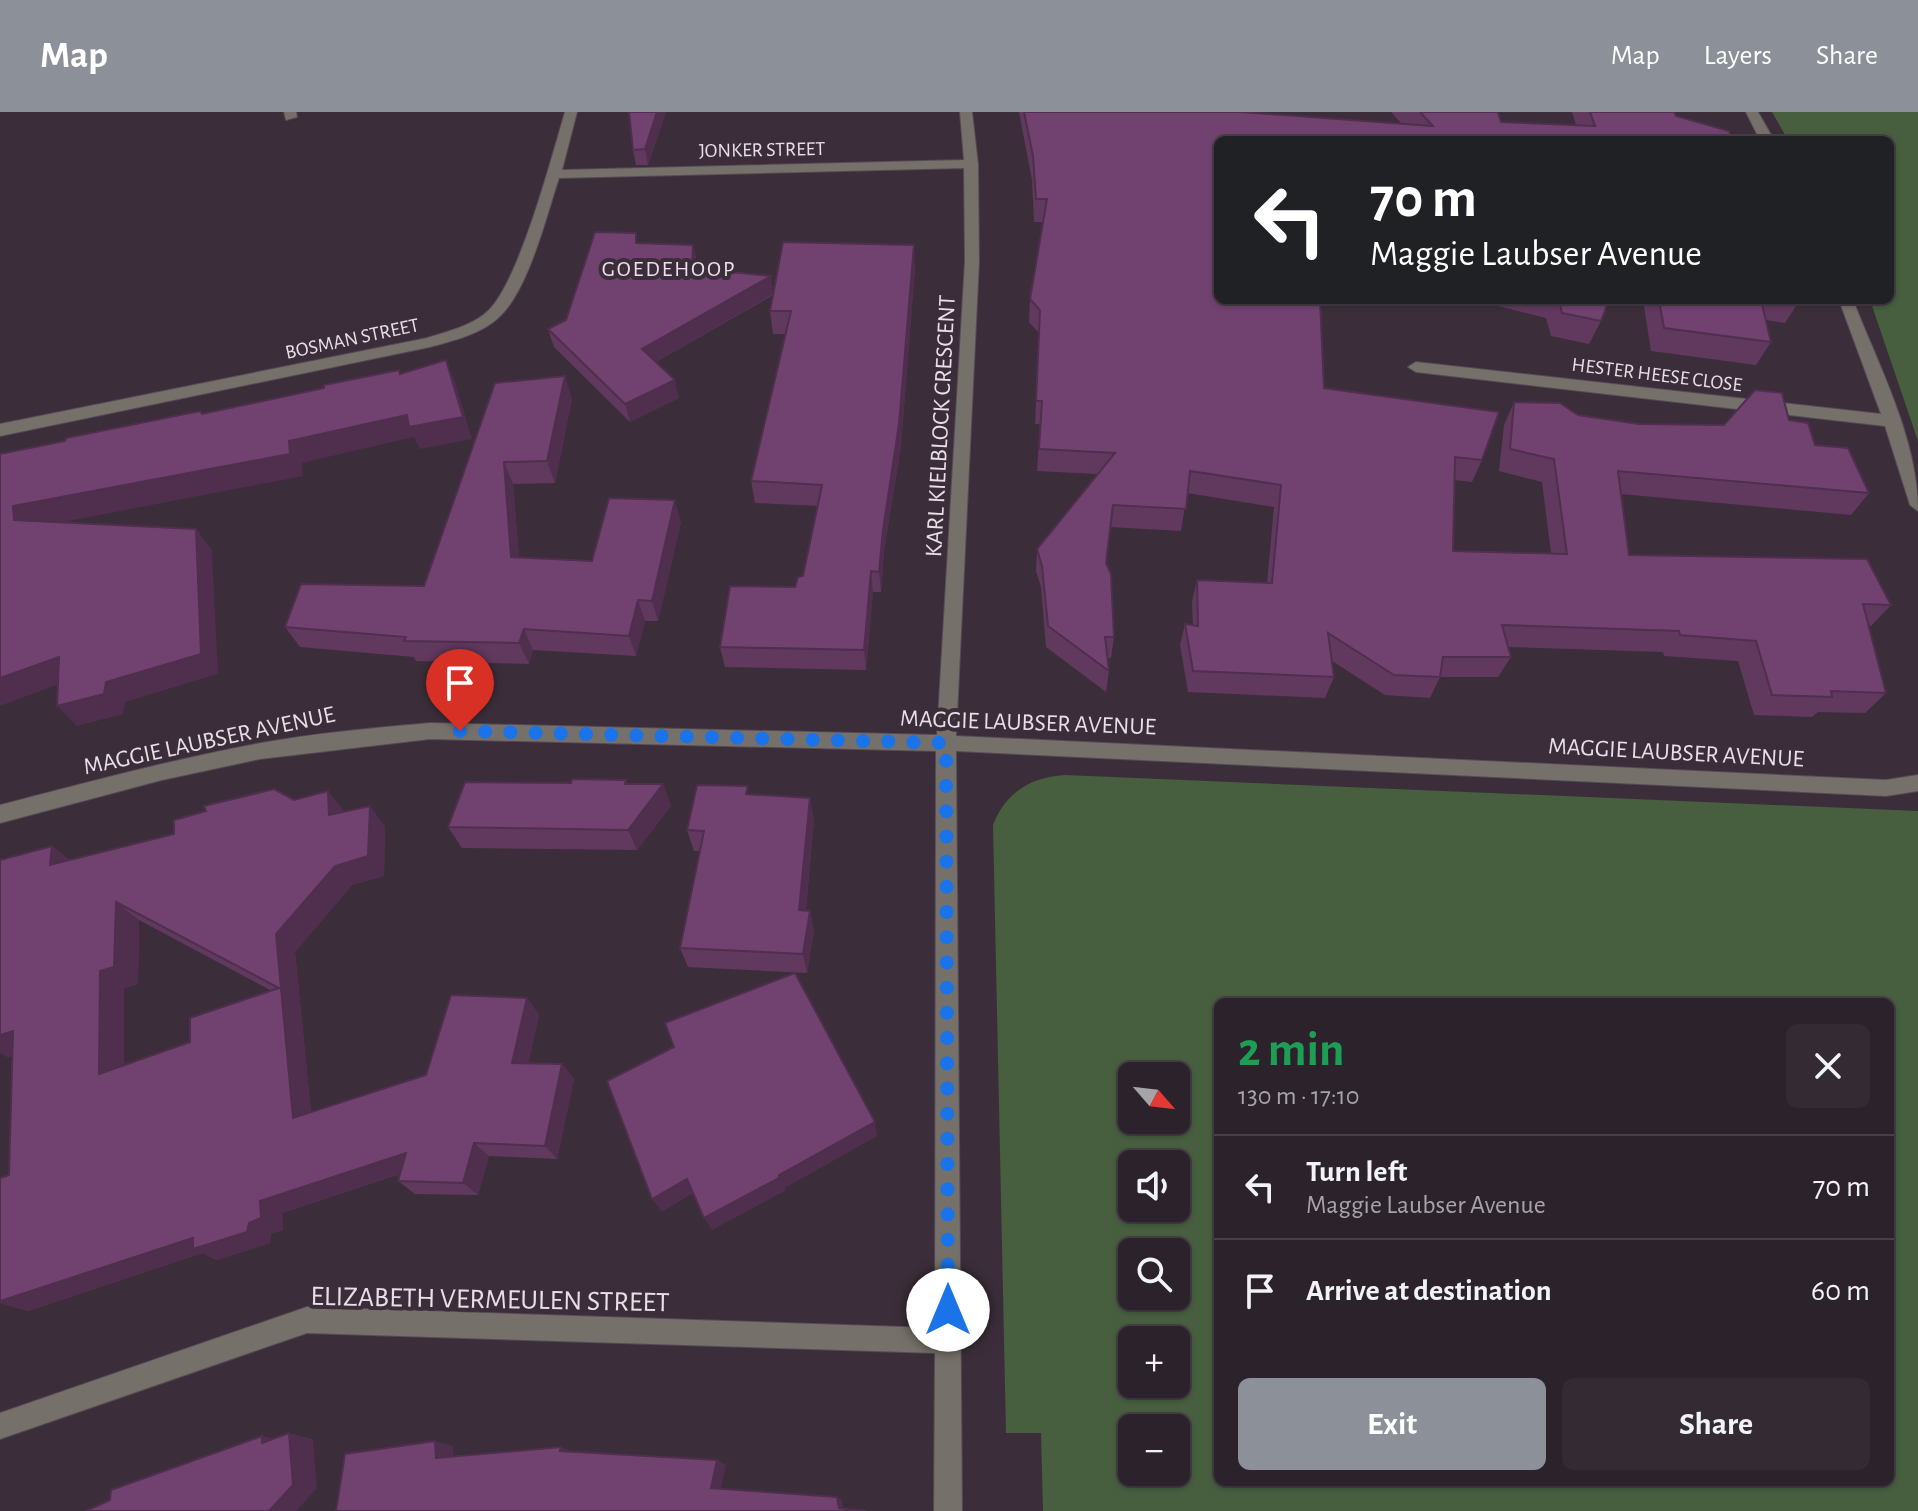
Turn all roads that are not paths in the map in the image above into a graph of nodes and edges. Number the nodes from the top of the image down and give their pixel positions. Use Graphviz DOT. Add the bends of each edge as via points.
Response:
graph roads {
  1 [pos="571,112"];
  2 [pos="966,112"];
  3 [pos="1752,112"];
  4 [pos="1765,136"];
  5 [pos="971,164"];
  6 [pos="554,174"];
  7 [pos="1848,304"];
  8 [pos="1416,367"];
  9 [pos="1892,421"];
  10 [pos="0,430"];
  11 [pos="1918,505"];
  12 [pos="946,743"];
  13 [pos="1918,783"];
  14 [pos="0,814"];
  15 [pos="948,1341"];
  16 [pos="0,1426"];
  17 [pos="948,1511"];
  1 -- 6 [label="street, BOSMAN STREET"];
  2 -- 5 [label="street, KARL KIELBLOCK CRESCENT"];
  3 -- 4 [label="street"];
  5 -- 6 [label="street, JONKER STREET"];
  5 -- 12 [label="street, KARL KIELBLOCK CRESCENT" via="971,277"];
  6 -- 10 [label="street, BOSMAN STREET" via="510,296 474,327 430,342"];
  7 -- 9 [label="street"];
  8 -- 9 [label="street, HESTER HEESE CLOSE"];
  9 -- 11 [label="street"];
  12 -- 13 [label="street, MAGGIE LAUBSER AVENUE" via="1886,788"];
  12 -- 14 [label="street, MAGGIE LAUBSER AVENUE" via="430,731 261,751"];
  12 -- 15 [label="street, KARL KIELBLOCK CRESCENT"];
  15 -- 16 [label="street, ELIZABETH VERMEULEN STREET" via="307,1320"];
  15 -- 17 [label="street, KARL KIELBLOCK CRESCENT"];
}
